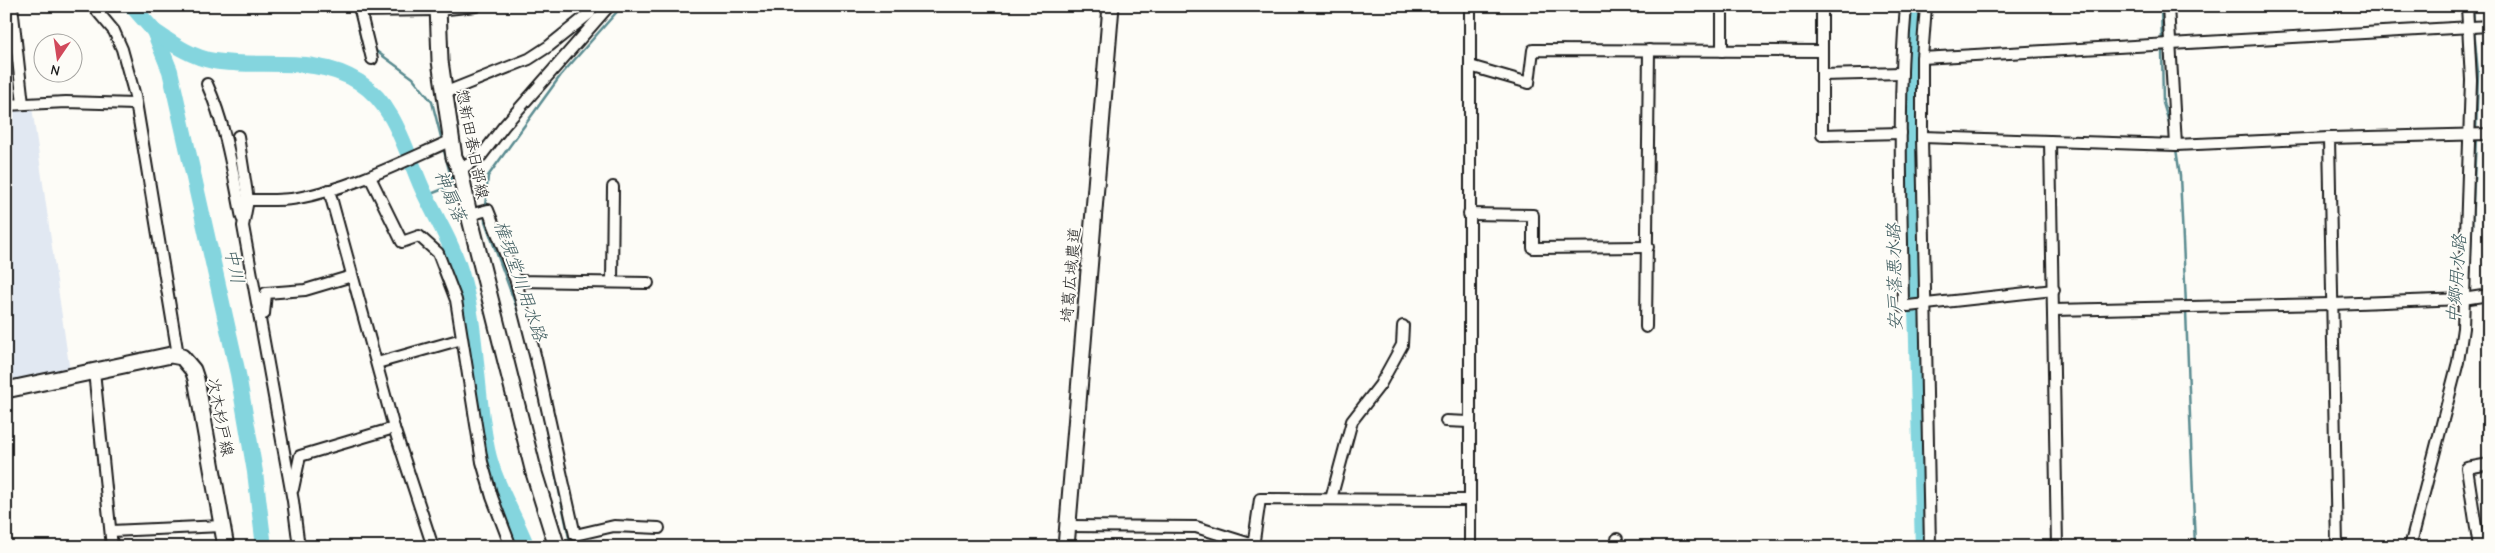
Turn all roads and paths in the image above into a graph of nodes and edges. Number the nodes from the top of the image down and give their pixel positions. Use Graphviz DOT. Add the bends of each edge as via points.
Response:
graph roads {
  1 [pos="12,6"];
  2 [pos="93,6"];
  3 [pos="476,6"];
  4 [pos="609,6"];
  5 [pos="1111,6"];
  6 [pos="1470,6"];
  7 [pos="1722,6"];
  8 [pos="1822,6"];
  9 [pos="1906,6"];
  10 [pos="1926,6"];
  11 [pos="2168,6"];
  12 [pos="2467,6"];
  13 [pos="438,8"];
  14 [pos="360,9"];
  15 [pos="590,13"];
  16 [pos="2489,26"];
  17 [pos="2469,27"];
  18 [pos="2170,44"];
  19 [pos="1649,50"];
  20 [pos="1722,51"];
  21 [pos="1822,51"];
  22 [pos="1922,58"];
  23 [pos="372,59"];
  24 [pos="1470,66"];
  25 [pos="1902,73"];
  26 [pos="1822,75"];
  27 [pos="207,84"];
  28 [pos="444,93"];
  29 [pos="23,104"];
  30 [pos="136,104"];
  31 [pos="6,105"];
  32 [pos="1901,133"];
  33 [pos="2470,134"];
  34 [pos="2489,134"];
  35 [pos="238,136"];
  36 [pos="1922,137"];
  37 [pos="2329,138"];
  38 [pos="452,140"];
  39 [pos="2050,141"];
  40 [pos="2176,145"];
  41 [pos="460,170"];
  42 [pos="370,177"];
  43 [pos="613,187"];
  44 [pos="329,190"];
  45 [pos="248,200"];
  46 [pos="1469,214"];
  47 [pos="469,215"];
  48 [pos="243,226"];
  49 [pos="1648,247"];
  50 [pos="352,276"];
  51 [pos="516,281"];
  52 [pos="612,282"];
  53 [pos="648,283"];
  54 [pos="2054,290"];
  55 [pos="2489,295"];
  56 [pos="2463,299"];
  57 [pos="2332,304"];
  58 [pos="1923,305"];
  59 [pos="2053,310"];
  60 [pos="262,324"];
  61 [pos="1403,326"];
  62 [pos="1646,327"];
  63 [pos="462,339"];
  64 [pos="178,355"];
  65 [pos="377,363"];
  66 [pos="94,371"];
  67 [pos="6,390"];
  68 [pos="1446,421"];
  69 [pos="1469,422"];
  70 [pos="394,428"];
  71 [pos="2489,464"];
  72 [pos="291,495"];
  73 [pos="1331,499"];
  74 [pos="1470,500"];
  75 [pos="222,526"];
  76 [pos="1067,526"];
  77 [pos="660,528"];
  78 [pos="111,531"];
  79 [pos="1255,546"];
  80 [pos="112,547"];
  81 [pos="226,547"];
  82 [pos="299,547"];
  83 [pos="433,547"];
  84 [pos="511,547"];
  85 [pos="557,547"];
  86 [pos="1066,547"];
  87 [pos="1470,547"];
  88 [pos="1930,547"];
  89 [pos="2057,547"];
  90 [pos="2337,547"];
  91 [pos="2410,547"];
  92 [pos="2479,547"];
  1 -- 29 [label="street"];
  2 -- 30 [label="street" via="114,31"];
  3 -- 13 [label="street"];
  4 -- 15 [label="street"];
  5 -- 76 [label="main road, 埼葛広域農道"];
  6 -- 24 [label="street"];
  7 -- 20 [label="street"];
  8 -- 21 [label="street"];
  9 -- 25 [label="street"];
  10 -- 22 [label="street"];
  11 -- 18 [label="street"];
  12 -- 17 [label="street"];
  13 -- 14 [label="street"];
  13 -- 28 [label="main road, 惣新田春日部線"];
  14 -- 23 [label="street"];
  15 -- 28 [label="street" via="529,59"];
  15 -- 41 [label="street" via="481,156"];
  16 -- 17 [label="street"];
  17 -- 18 [label="street"];
  17 -- 33 [label="street"];
  18 -- 22 [label="street"];
  18 -- 40 [label="street"];
  19 -- 20 [label="street"];
  19 -- 24 [label="street" via="1533,50 1529,83"];
  19 -- 49 [label="street"];
  20 -- 21 [label="street"];
  21 -- 26 [label="street"];
  22 -- 36 [label="street"];
  24 -- 46 [label="street"];
  25 -- 26 [label="street"];
  25 -- 32 [label="street"];
  26 -- 32 [label="street" via="1822,135"];
  27 -- 48 [label="street" via="231,162"];
  28 -- 38 [label="main road, 惣新田春日部線"];
  29 -- 30 [label="street"];
  29 -- 31 [label="street"];
  30 -- 64 [label="street"];
  32 -- 58 [label="street" via="1905,306"];
  33 -- 34 [label="street"];
  33 -- 37 [label="street"];
  33 -- 56 [label="street"];
  35 -- 45 [label="street"];
  36 -- 39 [label="street"];
  36 -- 58 [label="street"];
  37 -- 40 [label="street"];
  37 -- 57 [label="street"];
  38 -- 41 [label="main road, 惣新田春日部線"];
  38 -- 42 [label="street"];
  39 -- 40 [label="street"];
  39 -- 54 [label="street"];
  41 -- 47 [label="main road, 惣新田春日部線"];
  42 -- 44 [label="street"];
  42 -- 63 [label="street" via="402,242 419,236 438,252 456,300"];
  43 -- 52 [label="street"];
  44 -- 45 [label="street" via="297,198"];
  44 -- 50 [label="street"];
  45 -- 48 [label="street"];
  46 -- 49 [label="street" via="1533,214 1533,248"];
  46 -- 69 [label="street"];
  47 -- 51 [label="street" via="488,210"];
  47 -- 85 [label="main road, 惣新田春日部線" via="534,473"];
  48 -- 60 [label="street"];
  49 -- 62 [label="street"];
  50 -- 60 [label="street" via="305,290 266,293"];
  50 -- 65 [label="street"];
  51 -- 52 [label="street"];
  51 -- 77 [label="street" via="575,535 614,526"];
  52 -- 53 [label="street"];
  54 -- 58 [label="street"];
  54 -- 59 [label="street"];
  55 -- 56 [label="street"];
  56 -- 57 [label="street"];
  56 -- 91 [label="street" via="2458,362"];
  57 -- 59 [label="street"];
  57 -- 90 [label="street"];
  58 -- 88 [label="street"];
  59 -- 89 [label="street"];
  60 -- 72 [label="street"];
  61 -- 73 [label="street" via="1402,345 1380,385 1352,421"];
  63 -- 65 [label="street"];
  63 -- 84 [label="street" via="482,462"];
  64 -- 66 [label="main road"];
  64 -- 75 [label="main road, 次木杉戸線" via="187,362 196,379"];
  65 -- 70 [label="street"];
  66 -- 67 [label="main road"];
  66 -- 78 [label="street"];
  68 -- 69 [label="street"];
  69 -- 74 [label="street"];
  70 -- 72 [label="street" via="300,456"];
  70 -- 83 [label="street"];
  71 -- 92 [label="street" via="2467,468"];
  72 -- 82 [label="street"];
  73 -- 74 [label="street"];
  73 -- 79 [label="street" via="1260,499"];
  74 -- 87 [label="street"];
  75 -- 78 [label="street"];
  75 -- 81 [label="main road, 次木杉戸線"];
  76 -- 79 [label="street" via="1196,527"];
  76 -- 86 [label="main road, 埼葛広域農道"];
  78 -- 80 [label="street"];
}
